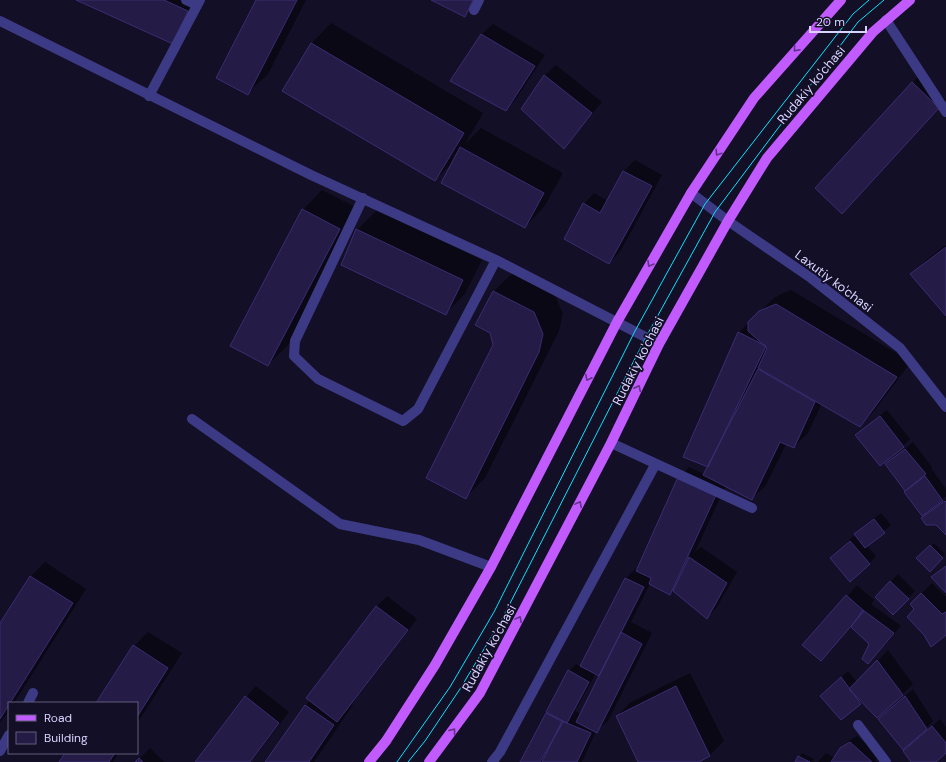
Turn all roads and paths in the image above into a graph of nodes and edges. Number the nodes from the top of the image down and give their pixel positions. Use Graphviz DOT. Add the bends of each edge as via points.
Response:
graph roads {
  1 [pos="186,0"];
  2 [pos="479,0"];
  3 [pos="841,0"];
  4 [pos="910,0"];
  5 [pos="199,3"];
  6 [pos="474,10"];
  7 [pos="886,20"];
  8 [pos="0,21"];
  9 [pos="149,96"];
  10 [pos="946,112"];
  11 [pos="691,193"];
  12 [pos="363,198"];
  13 [pos="728,221"];
  14 [pos="496,260"];
  15 [pos="617,322"];
  16 [pos="659,344"];
  17 [pos="946,407"];
  18 [pos="192,419"];
  19 [pos="611,444"];
  20 [pos="655,465"];
  21 [pos="752,508"];
  22 [pos="491,567"];
  23 [pos="34,693"];
  24 [pos="29,702"];
  25 [pos="858,725"];
  26 [pos="8,737"];
  27 [pos="0,751"];
  28 [pos="369,762"];
  29 [pos="429,762"];
  30 [pos="492,762"];
  31 [pos="886,762"];
  1 -- 5 [label="street"];
  2 -- 6 [label="street"];
  3 -- 11 [label="main road, one-way" via="754,98"];
  4 -- 7 [label="main road, Rudakiy ko'chasi"];
  5 -- 9 [label="street"];
  7 -- 10 [label="street"];
  7 -- 13 [label="main road, Rudakiy ko'chasi" via="873,32 767,158"];
  8 -- 9 [label="street"];
  9 -- 12 [label="street" via="311,176"];
  11 -- 13 [label="street, Laxutiy ko'chasi"];
  11 -- 15 [label="main road, one-way"];
  12 -- 14 [label="street"];
  12 -- 14 [label="street" via="294,341 294,356 318,379 403,421 418,409"];
  13 -- 16 [label="main road, Rudakiy ko'chasi"];
  13 -- 17 [label="street, Laxutiy ko'chasi" via="811,278 900,348"];
  14 -- 15 [label="street"];
  15 -- 16 [label="street"];
  15 -- 22 [label="main road, one-way"];
  19 -- 16 [label="main road, Rudakiy ko'chasi, one-way"];
  18 -- 22 [label="street" via="340,524 419,540"];
  19 -- 20 [label="street"];
  29 -- 19 [label="main road, Rudakiy ko'chasi, one-way" via="480,694"];
  20 -- 21 [label="street"];
  20 -- 30 [label="street" via="500,752"];
  22 -- 28 [label="main road" via="435,665 386,741"];
  23 -- 24 [label="street"];
  25 -- 31 [label="street"];
  26 -- 27 [label="street"];
}
